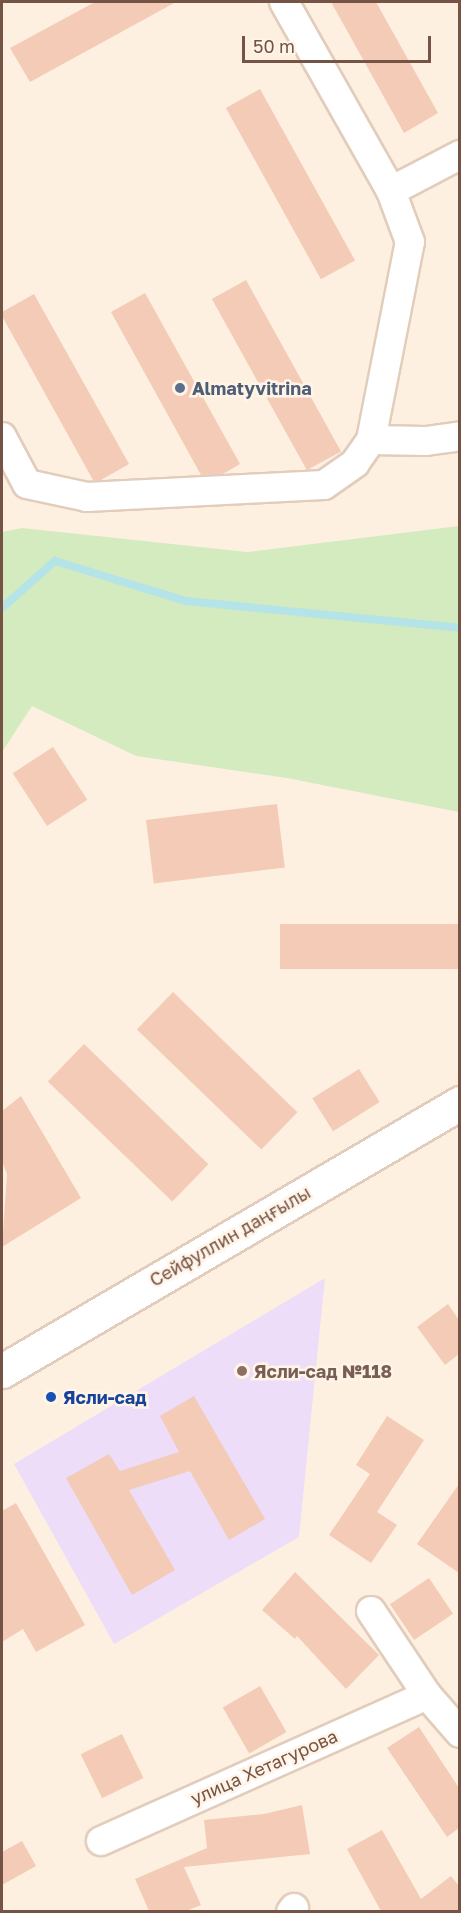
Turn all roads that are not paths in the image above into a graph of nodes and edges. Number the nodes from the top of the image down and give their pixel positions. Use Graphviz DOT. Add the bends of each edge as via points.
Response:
graph roads {
  1 [pos="284,2"];
  2 [pos="459,155"];
  3 [pos="391,190"];
  4 [pos="459,436"];
  5 [pos="2,437"];
  6 [pos="371,440"];
  7 [pos="459,1103"];
  8 [pos="2,1371"];
  9 [pos="371,1611"];
  10 [pos="427,1695"];
  11 [pos="459,1733"];
  12 [pos="101,1841"];
  1 -- 3 [label="street"];
  2 -- 3 [label="street"];
  3 -- 6 [label="street" via="410,242"];
  4 -- 6 [label="street"];
  5 -- 6 [label="street" via="27,484 87,497 324,484 355,463"];
  7 -- 8 [label="main road, Сейфуллин даңғылы"];
  9 -- 10 [label="street"];
  10 -- 11 [label="street"];
  10 -- 12 [label="street, улица Хетагурова"];
}
